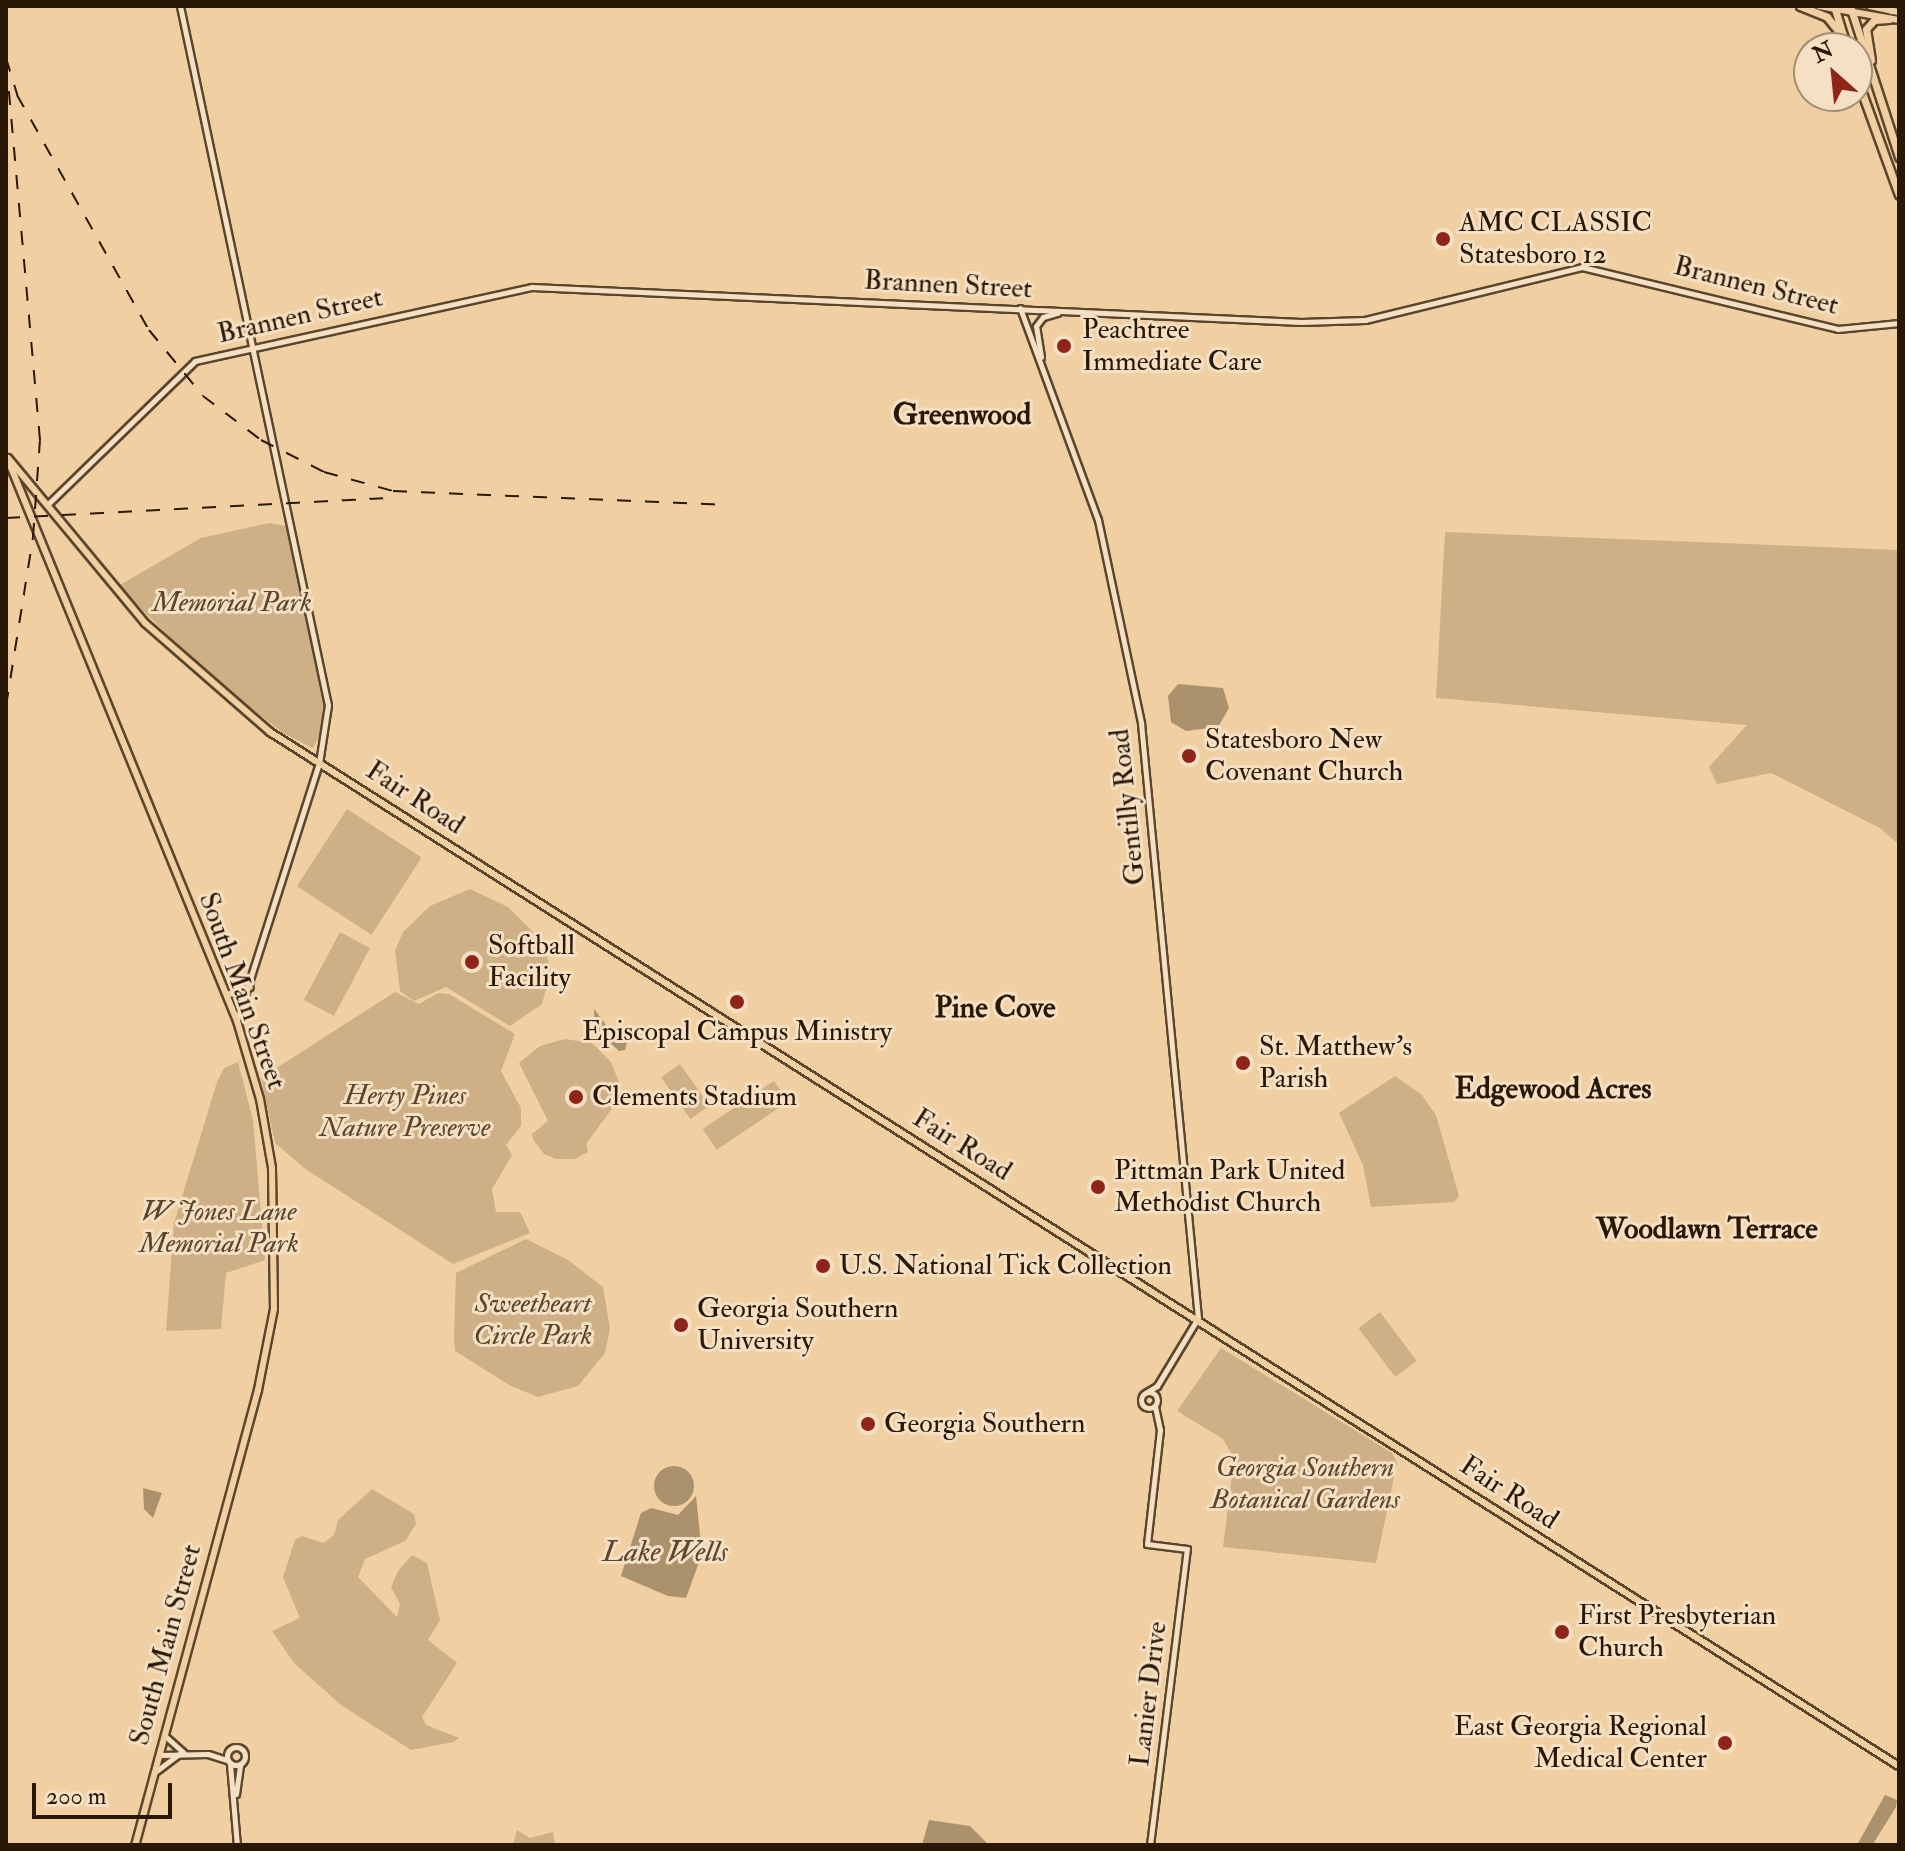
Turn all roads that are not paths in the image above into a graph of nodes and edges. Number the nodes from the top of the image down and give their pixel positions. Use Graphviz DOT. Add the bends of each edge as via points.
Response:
graph roads {
  1 [pos="180,6"];
  2 [pos="1800,6"];
  3 [pos="1819,6"];
  4 [pos="1870,6"];
  5 [pos="1882,6"];
  6 [pos="1835,7"];
  7 [pos="1851,9"];
  8 [pos="1893,14"];
  9 [pos="1899,20"];
  10 [pos="1839,32"];
  11 [pos="1842,32"];
  12 [pos="1869,112"];
  13 [pos="1883,113"];
  14 [pos="1899,157"];
  15 [pos="1899,195"];
  16 [pos="1020,308"];
  17 [pos="1069,311"];
  18 [pos="1899,323"];
  19 [pos="255,346"];
  20 [pos="1049,385"];
  21 [pos="7,456"];
  22 [pos="47,505"];
  23 [pos="32,517"];
  24 [pos="319,763"];
  25 [pos="250,987"];
  26 [pos="227,995"];
  27 [pos="237,1021"];
  28 [pos="1198,1318"];
  29 [pos="1157,1386"];
  30 [pos="1147,1392"];
  31 [pos="1155,1394"];
  32 [pos="1155,1406"];
  33 [pos="1146,1408"];
  34 [pos="1154,1414"];
  35 [pos="165,1735"];
  36 [pos="230,1749"];
  37 [pos="183,1753"];
  38 [pos="208,1754"];
  39 [pos="160,1755"];
  40 [pos="228,1762"];
  41 [pos="240,1764"];
  42 [pos="1899,1766"];
  43 [pos="155,1773"];
  44 [pos="234,1803"];
  45 [pos="135,1845"];
  46 [pos="237,1845"];
  47 [pos="1150,1845"];
  1 -- 19 [label="street"];
  2 -- 10 [label="highway" via="1827,17"];
  3 -- 6 [label="main road"];
  4 -- 8 [label="main road"];
  5 -- 8 [label="highway"];
  6 -- 7 [label="main road"];
  6 -- 11 [label="highway"];
  7 -- 8 [label="main road"];
  7 -- 13 [label="highway"];
  8 -- 9 [label="main road"];
  8 -- 13 [label="highway" via="1874,20 1864,34"];
  12 -- 15 [label="highway"];
  13 -- 14 [label="highway"];
  16 -- 17 [label="street, Brannen Street"];
  16 -- 19 [label="street, Brannen Street" via="532,287"];
  16 -- 20 [label="street, Gentilly Road"];
  17 -- 18 [label="street, Brannen Street" via="1365,320 1582,267 1838,329"];
  17 -- 20 [label="street" via="1047,314 1036,326"];
  19 -- 22 [label="street, Brannen Street" via="195,361"];
  19 -- 24 [label="street" via="325,685 328,731"];
  20 -- 28 [label="street, Gentilly Road" via="1098,520 1141,723"];
  21 -- 22 [label="main road, Fair Road"];
  21 -- 23 [label="main road, South Main Street"];
  22 -- 23 [label="main road"];
  22 -- 24 [label="main road, Fair Road" via="110,584 182,659 270,732"];
  23 -- 26 [label="main road, South Main Street"];
  24 -- 25 [label="street"];
  24 -- 28 [label="main road, Fair Road"];
  25 -- 26 [label="main road"];
  25 -- 27 [label="street"];
  26 -- 27 [label="main road, South Main Street"];
  27 -- 35 [label="main road, South Main Street" via="260,1099 272,1168 274,1309 258,1390"];
  28 -- 29 [label="street"];
  28 -- 42 [label="main road, Fair Road"];
  29 -- 30 [label="street"];
  29 -- 31 [label="street"];
  30 -- 31 [label="street"];
  30 -- 33 [label="street" via="1141,1399"];
  31 -- 32 [label="street"];
  32 -- 33 [label="street"];
  32 -- 34 [label="street"];
  33 -- 34 [label="street"];
  34 -- 47 [label="street, Lanier Drive" via="1160,1430 1147,1544 1187,1549"];
  35 -- 37 [label="street"];
  35 -- 39 [label="main road, South Main Street"];
  36 -- 38 [label="street"];
  36 -- 40 [label="street"];
  36 -- 41 [label="street" via="243,1751"];
  37 -- 38 [label="street"];
  37 -- 39 [label="street"];
  37 -- 43 [label="street"];
  38 -- 40 [label="street"];
  39 -- 43 [label="main road, South Main Street"];
  40 -- 41 [label="street"];
  40 -- 44 [label="street"];
  41 -- 44 [label="street"];
  43 -- 45 [label="main road, South Main Street"];
  44 -- 46 [label="street"];
}
